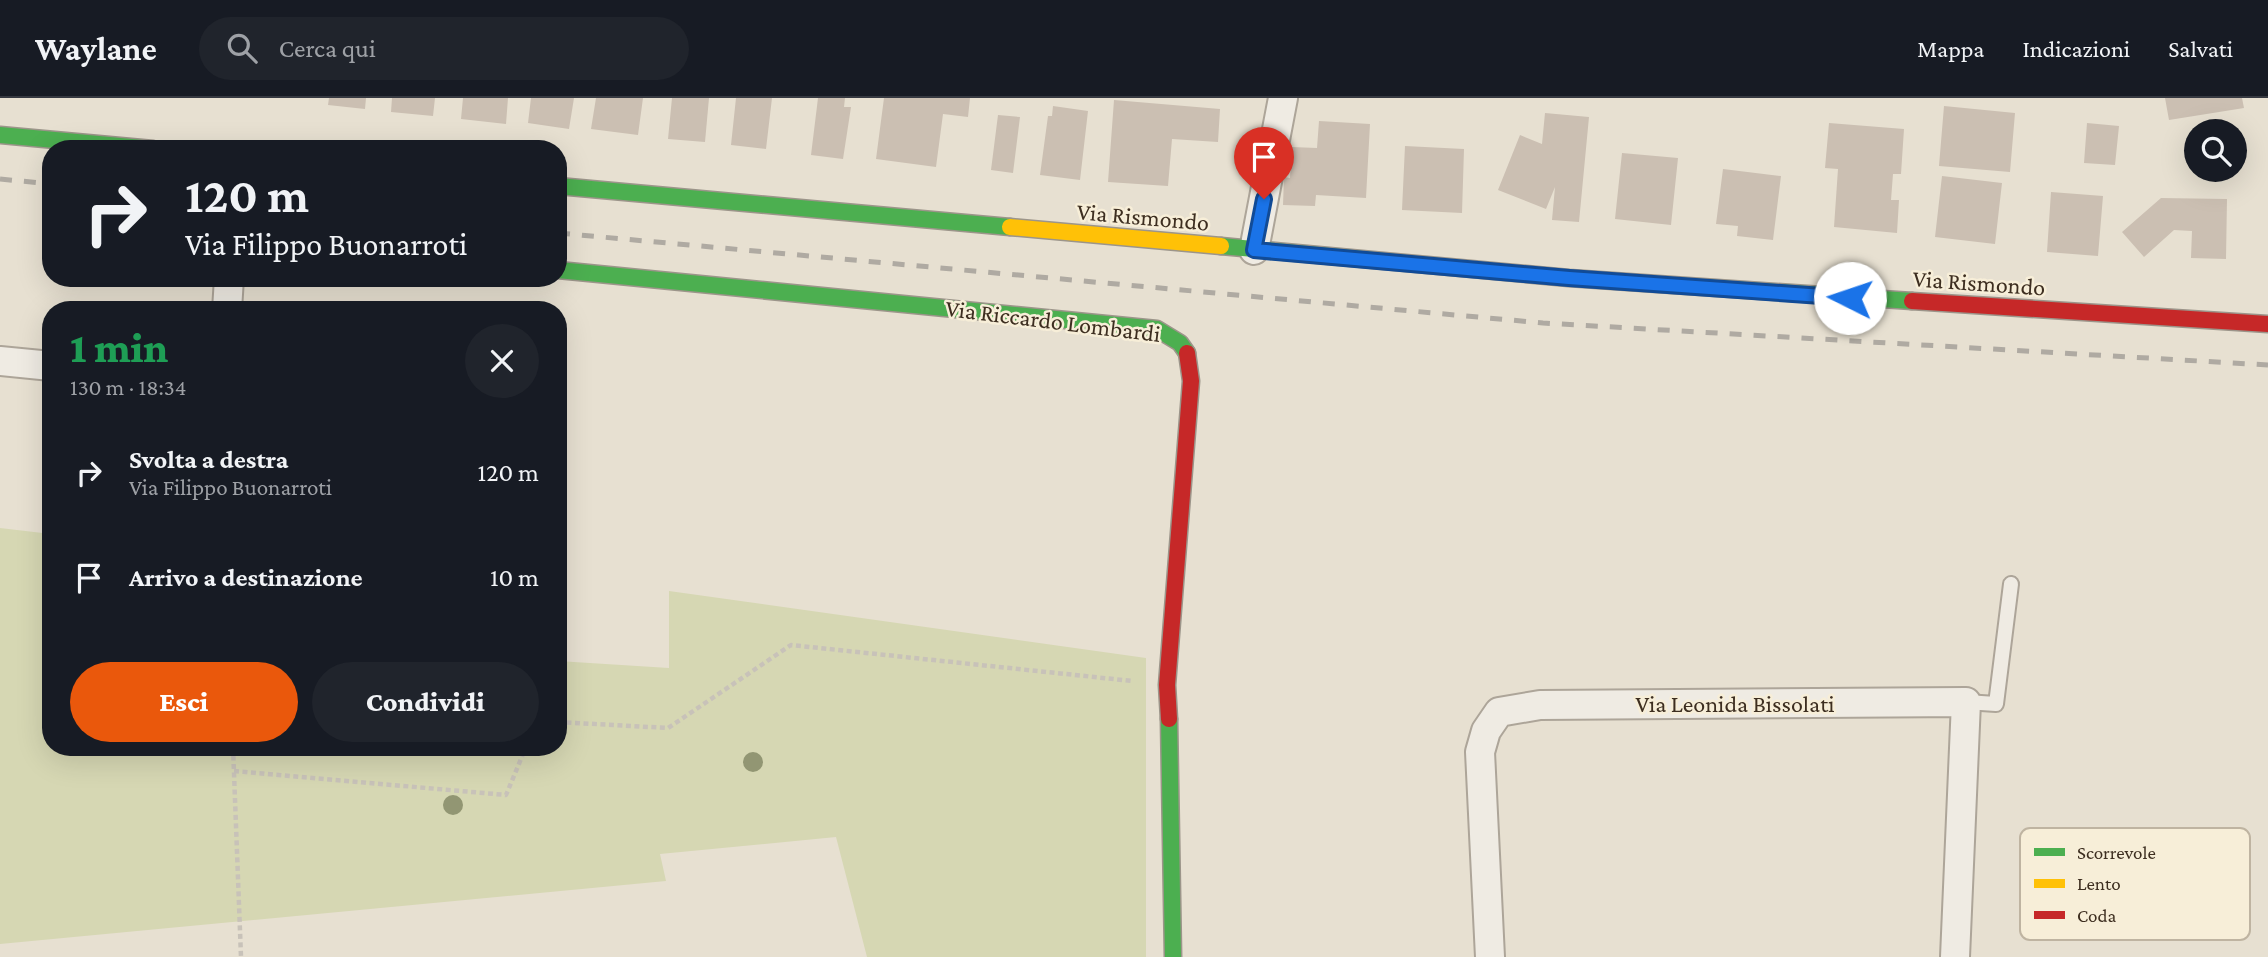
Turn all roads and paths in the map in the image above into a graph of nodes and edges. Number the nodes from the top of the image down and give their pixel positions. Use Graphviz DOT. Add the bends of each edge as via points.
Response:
graph roads {
  1 [pos="1283,98"];
  2 [pos="0,135"];
  3 [pos="55,140"];
  4 [pos="567,187"];
  5 [pos="1254,250"];
  6 [pos="567,271"];
  7 [pos="2268,324"];
  8 [pos="0,361"];
  9 [pos="42,365"];
  10 [pos="2011,584"];
  11 [pos="1167,685"];
  12 [pos="1966,702"];
  13 [pos="567,722"];
  14 [pos="233,756"];
  15 [pos="522,756"];
  16 [pos="234,771"];
  17 [pos="241,957"];
  18 [pos="1173,957"];
  19 [pos="1490,957"];
  20 [pos="1955,957"];
  1 -- 5 [label="street"];
  2 -- 3 [label="street"];
  4 -- 5 [label="street, Via Rismondo"];
  5 -- 7 [label="street, Via Rismondo" via="1569,278"];
  6 -- 11 [label="street, Via Riccardo Lombardi" via="1157,329 1174,337 1188,350 1191,381"];
  8 -- 9 [label="street"];
  10 -- 12 [label="lane" via="1996,704"];
  11 -- 13 [label="path" via="791,645 668,728"];
  11 -- 18 [label="street, Via Riccardo Lombardi"];
  12 -- 19 [label="street, Via Leonida Bissolati" via="1540,705 1499,712 1486,731 1480,752"];
  12 -- 20 [label="street"];
  14 -- 16 [label="path"];
  15 -- 16 [label="path" via="506,794"];
  16 -- 17 [label="path"];
}
